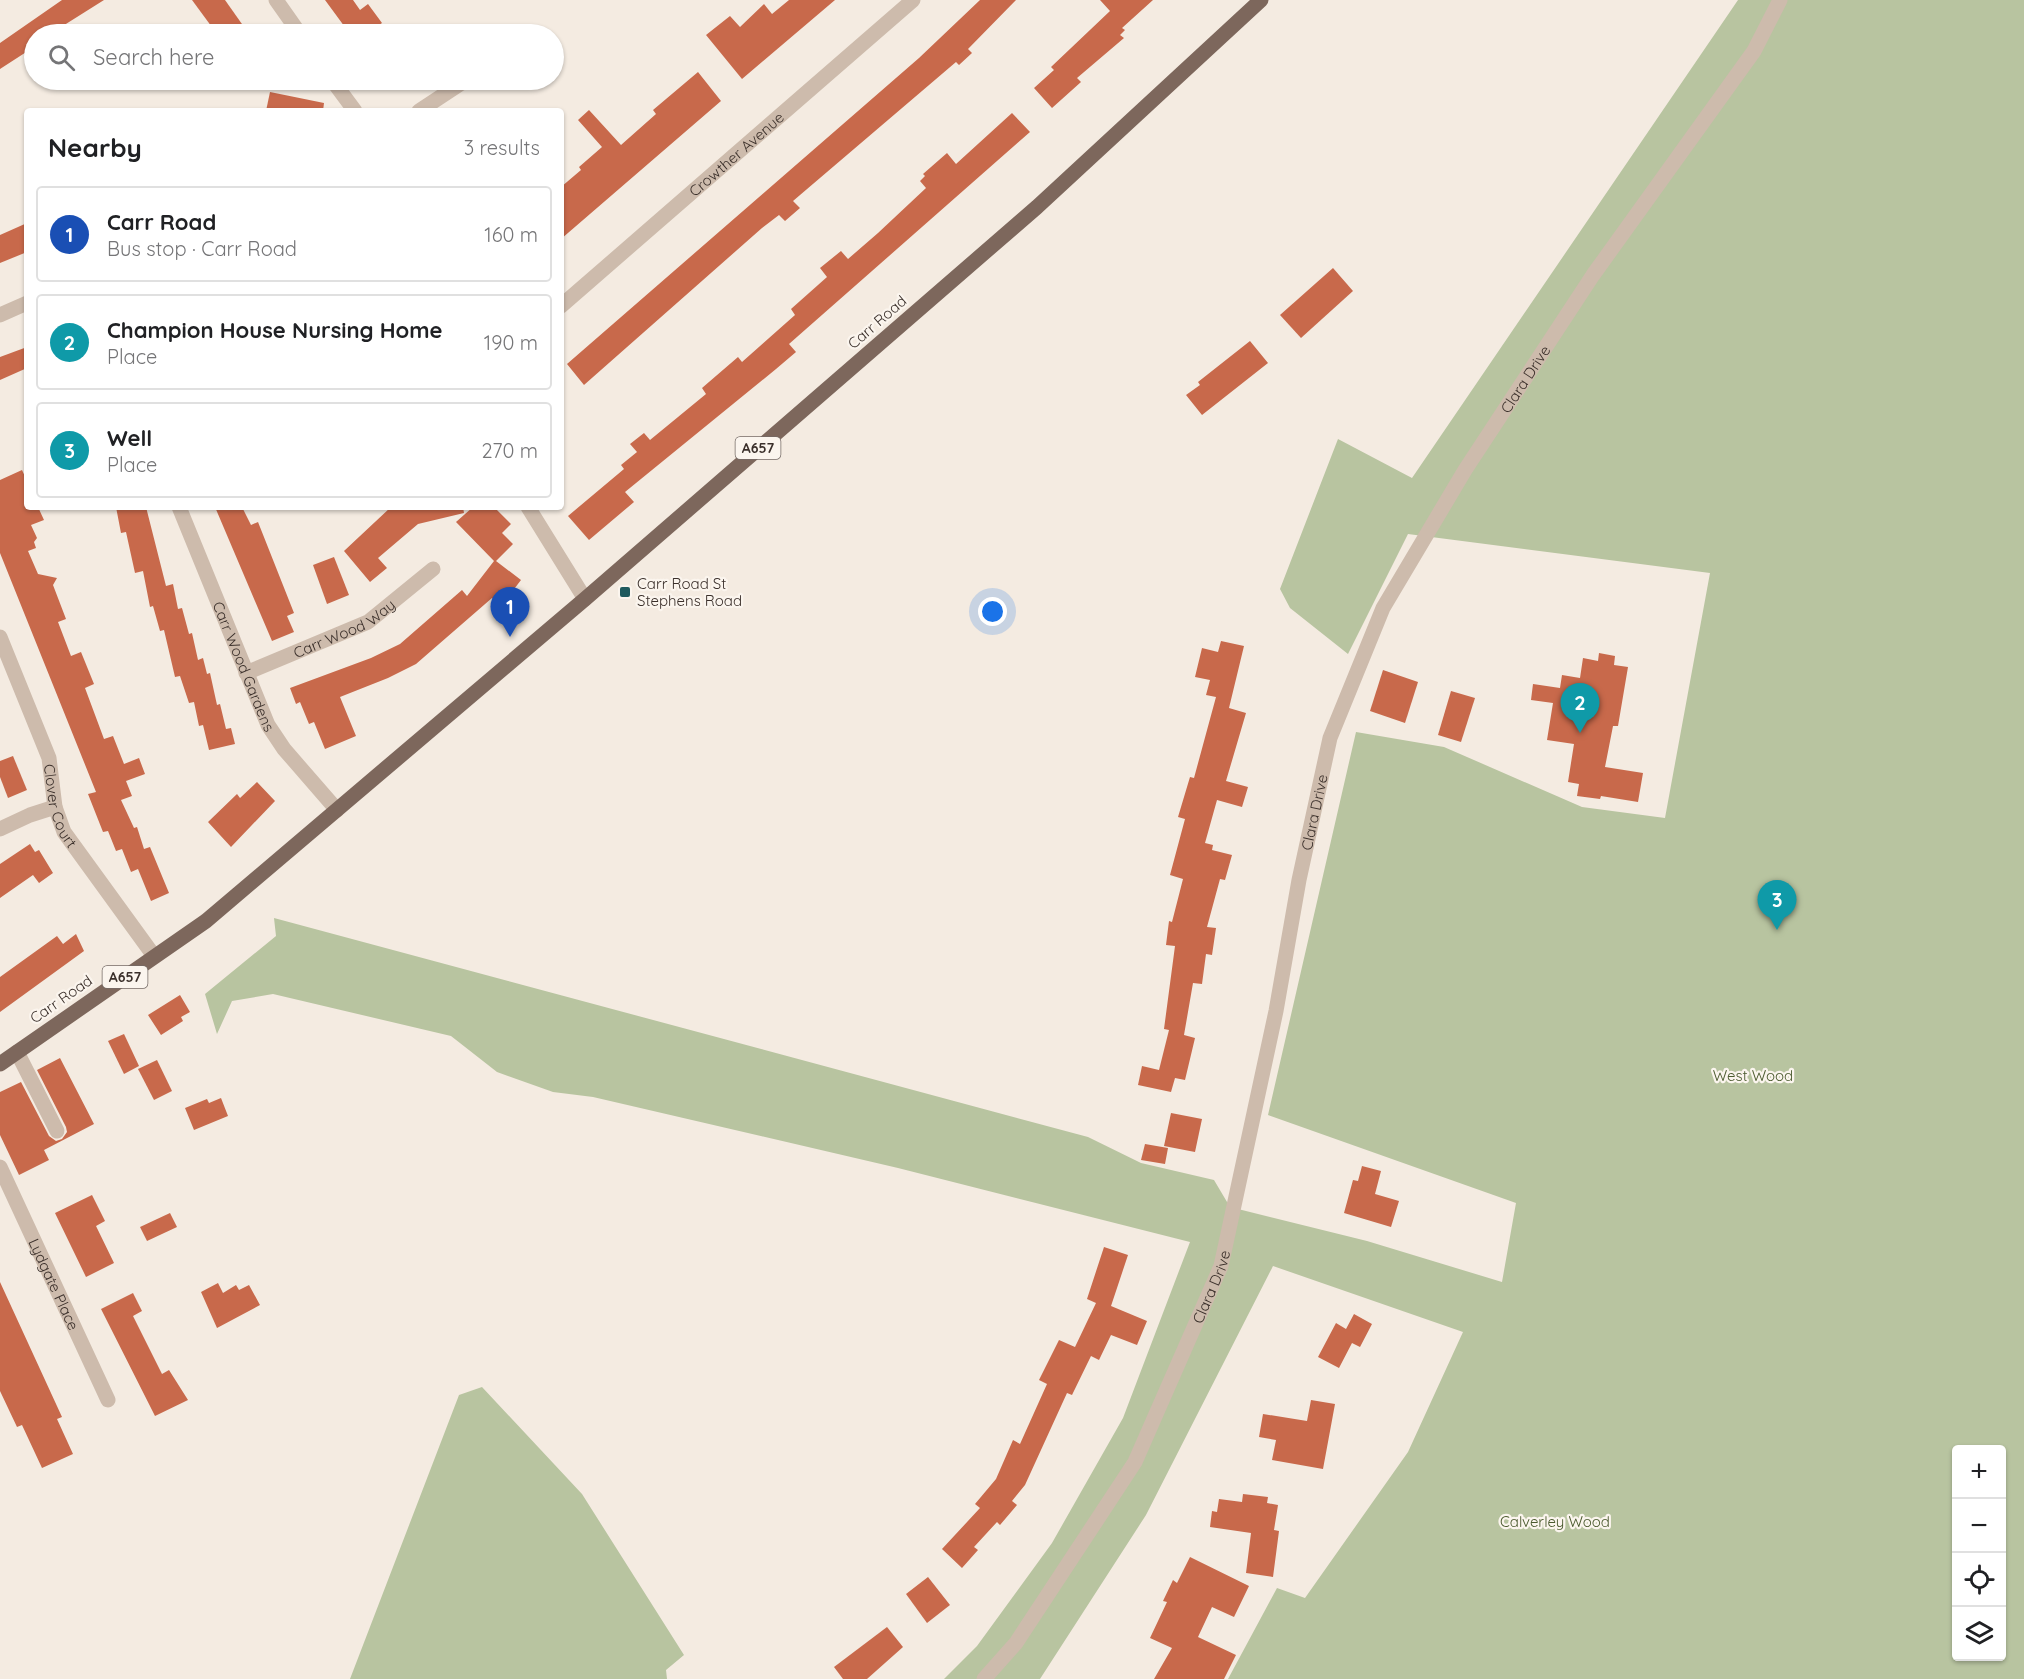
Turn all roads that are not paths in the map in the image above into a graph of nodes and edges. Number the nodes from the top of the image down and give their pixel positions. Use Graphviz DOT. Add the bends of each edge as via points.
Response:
graph roads {
  1 [pos="276,0"];
  2 [pos="913,0"];
  3 [pos="1261,0"];
  4 [pos="1780,0"];
  5 [pos="293,24"];
  6 [pos="339,90"];
  7 [pos="451,90"];
  8 [pos="353,108"];
  9 [pos="424,108"];
  10 [pos="564,303"];
  11 [pos="24,304"];
  12 [pos="0,315"];
  13 [pos="180,510"];
  14 [pos="530,510"];
  15 [pos="433,570"];
  16 [pos="585,599"];
  17 [pos="0,637"];
  18 [pos="246,673"];
  19 [pos="55,807"];
  20 [pos="337,810"];
  21 [pos="0,829"];
  22 [pos="154,956"];
  23 [pos="17,1052"];
  24 [pos="0,1064"];
  25 [pos="57,1131"];
  26 [pos="0,1167"];
  27 [pos="108,1400"];
  28 [pos="984,1679"];
  1 -- 5 [label="street"];
  2 -- 10 [label="street, Crowther Avenue"];
  3 -- 16 [label="main road, Carr Road / A657" via="1036,207"];
  4 -- 28 [label="street, Clara Drive" via="1754,51 1593,275 1465,470 1383,608 1329,738 1221,1266 1135,1462 1016,1643"];
  6 -- 8 [label="street"];
  7 -- 9 [label="street"];
  11 -- 12 [label="street"];
  13 -- 18 [label="street, Carr Wood Gardens"];
  14 -- 16 [label="street"];
  15 -- 18 [label="street, Carr Wood Way" via="368,622"];
  16 -- 20 [label="main road, Carr Road / A657"];
  17 -- 19 [label="street, Clover Court" via="49,758"];
  18 -- 20 [label="street, Carr Wood Gardens" via="268,725"];
  19 -- 21 [label="street"];
  19 -- 22 [label="street, Clover Court" via="64,832"];
  20 -- 22 [label="main road, Carr Road / A657" via="206,921"];
  22 -- 23 [label="main road, Carr Road / A657"];
  23 -- 24 [label="main road, Carr Road / A657"];
  23 -- 25 [label="street"];
  26 -- 27 [label="street, Lydgate Place"];
}
